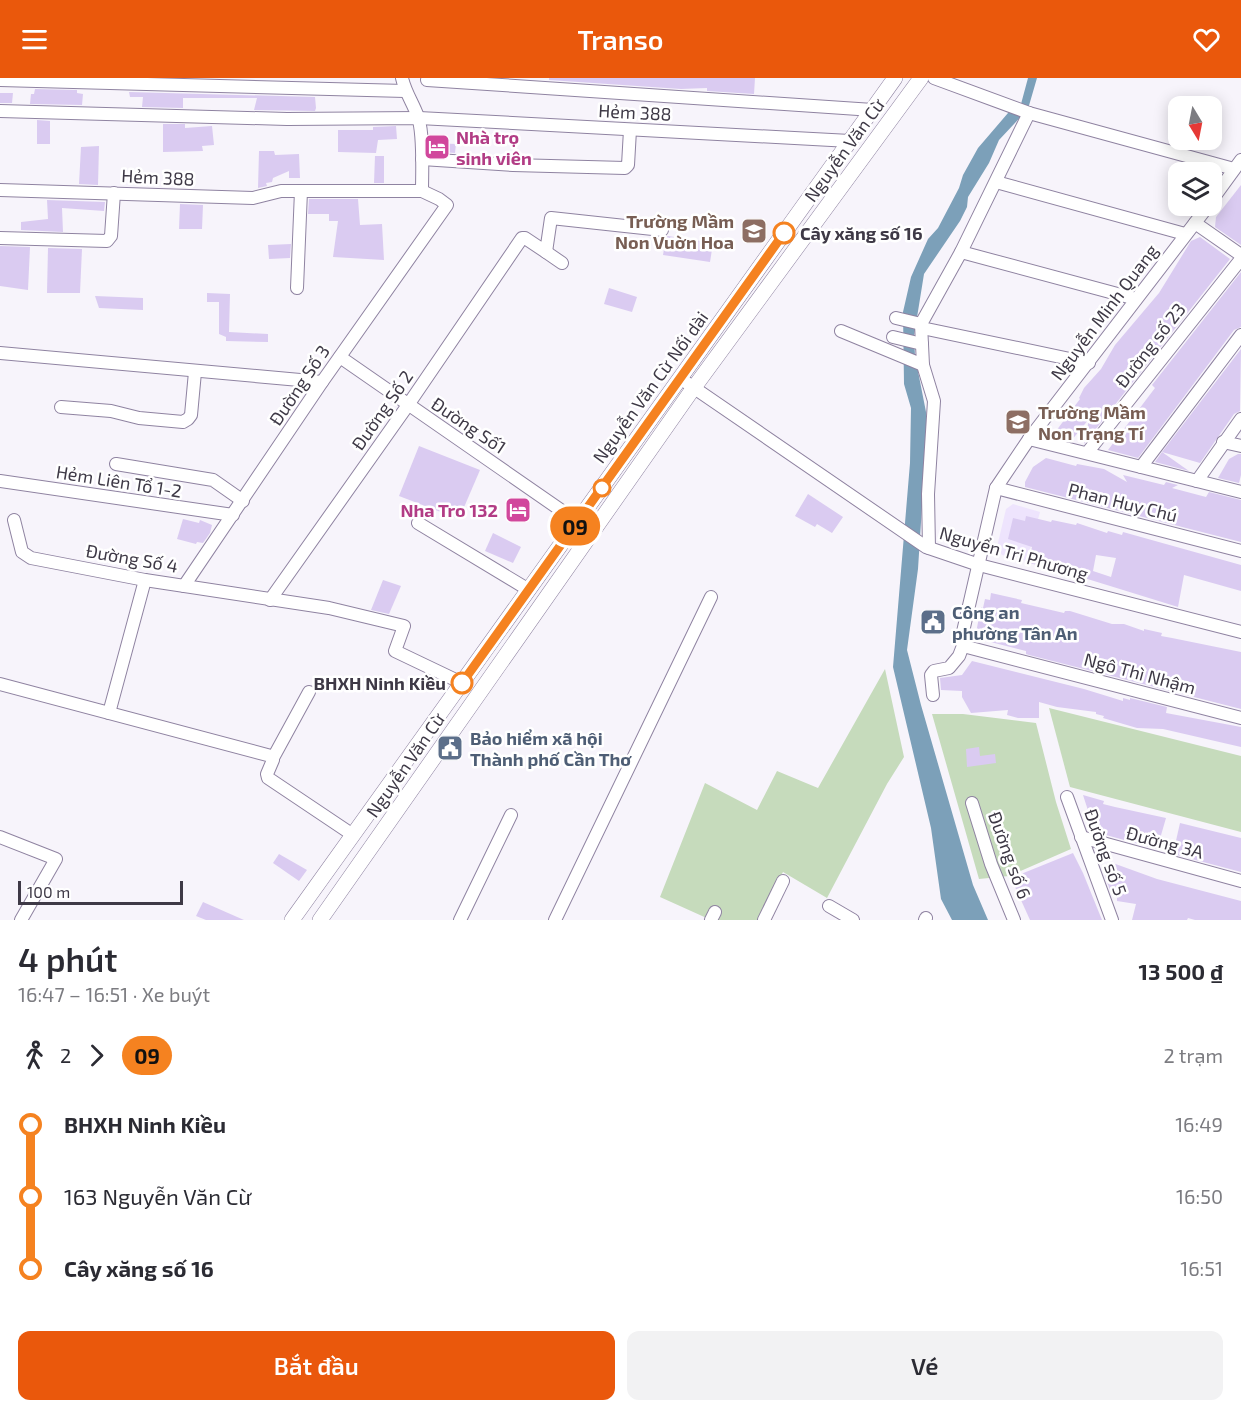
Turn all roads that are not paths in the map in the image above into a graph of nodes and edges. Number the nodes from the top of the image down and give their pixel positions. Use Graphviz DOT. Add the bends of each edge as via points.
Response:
graph roads {
  1 [pos="895,78"];
  2 [pos="921,78"];
  3 [pos="934,78"];
  4 [pos="0,80"];
  5 [pos="428,80"];
  6 [pos="404,84"];
  7 [pos="873,110"];
  8 [pos="0,111"];
  9 [pos="1028,113"];
  10 [pos="419,118"];
  11 [pos="630,130"];
  12 [pos="850,141"];
  13 [pos="422,159"];
  14 [pos="1238,165"];
  15 [pos="996,182"];
  16 [pos="1222,187"];
  17 [pos="0,190"];
  18 [pos="301,191"];
  19 [pos="422,191"];
  20 [pos="114,193"];
  21 [pos="447,205"];
  22 [pos="1200,216"];
  23 [pos="1195,223"];
  24 [pos="662,230"];
  25 [pos="1185,234"];
  26 [pos="0,238"];
  27 [pos="546,252"];
  28 [pos="961,252"];
  29 [pos="1241,257"];
  30 [pos="562,263"];
  31 [pos="297,288"];
  32 [pos="1136,299"];
  33 [pos="899,319"];
  34 [pos="920,325"];
  35 [pos="841,331"];
  36 [pos="1241,335"];
  37 [pos="898,338"];
  38 [pos="919,343"];
  39 [pos="0,353"];
  40 [pos="340,357"];
  41 [pos="1089,363"];
  42 [pos="921,364"];
  43 [pos="195,372"];
  44 [pos="680,378"];
  45 [pos="322,382"];
  46 [pos="693,388"];
  47 [pos="408,405"];
  48 [pos="61,407"];
  49 [pos="1241,419"];
  50 [pos="1029,438"];
  51 [pos="1223,442"];
  52 [pos="1241,446"];
  53 [pos="1087,453"];
  54 [pos="116,464"];
  55 [pos="1141,467"];
  56 [pos="0,481"];
  57 [pos="1197,481"];
  58 [pos="996,488"];
  59 [pos="1241,492"];
  60 [pos="243,501"];
  61 [pos="233,515"];
  62 [pos="14,519"];
  63 [pos="578,522"];
  64 [pos="418,523"];
  65 [pos="927,547"];
  66 [pos="1241,551"];
  67 [pos="978,566"];
  68 [pos="145,579"];
  69 [pos="184,586"];
  70 [pos="529,590"];
  71 [pos="711,597"];
  72 [pos="270,600"];
  73 [pos="1241,632"];
  74 [pos="963,643"];
  75 [pos="462,683"];
  76 [pos="0,684"];
  77 [pos="309,692"];
  78 [pos="933,695"];
  79 [pos="109,713"];
  80 [pos="1241,718"];
  81 [pos="273,758"];
  82 [pos="1067,796"];
  83 [pos="972,803"];
  84 [pos="511,815"];
  85 [pos="353,835"];
  86 [pos="0,837"];
  87 [pos="1081,837"];
  88 [pos="372,847"];
  89 [pos="783,881"];
  90 [pos="1241,881"];
  91 [pos="829,906"];
  92 [pos="21,920"];
  93 [pos="292,920"];
  94 [pos="320,920"];
  95 [pos="460,920"];
  96 [pos="555,920"];
  97 [pos="764,920"];
  98 [pos="854,920"];
  99 [pos="1014,920"];
  100 [pos="1112,920"];
  1 -- 7 [label="main road, Nguyễn Văn Cừ"];
  2 -- 46 [label="main road, Nguyễn Văn Cừ"];
  3 -- 9 [label="street"];
  4 -- 6 [label="street"];
  5 -- 7 [label="street"];
  6 -- 10 [label="street"];
  7 -- 12 [label="main road, Nguyễn Văn Cừ"];
  8 -- 10 [label="street, Hẻm 388" via="287,119"];
  9 -- 14 [label="street"];
  9 -- 15 [label="street"];
  10 -- 11 [label="street, Hẻm 388"];
  10 -- 13 [label="street"];
  11 -- 12 [label="street, Hẻm 388"];
  11 -- 13 [label="street" via="625,168"];
  12 -- 44 [label="main road, Nguyễn Văn Cừ Nối dài"];
  13 -- 19 [label="street"];
  14 -- 16 [label="street"];
  15 -- 25 [label="street"];
  15 -- 28 [label="street"];
  17 -- 20 [label="street, Hẻm 388"];
  18 -- 19 [label="street, Hẻm 388"];
  18 -- 20 [label="street, Hẻm 388" via="252,198"];
  18 -- 31 [label="street"];
  19 -- 21 [label="street, Hẻm 388"];
  20 -- 26 [label="street" via="111,236 107,241"];
  21 -- 40 [label="street, Đường Số 3"];
  22 -- 23 [label="street, Nguyễn Minh Quang"];
  23 -- 25 [label="street, Nguyễn Minh Quang"];
  23 -- 29 [label="street"];
  24 -- 27 [label="street" via="546,217"];
  25 -- 32 [label="street, Nguyễn Minh Quang"];
  27 -- 30 [label="street"];
  27 -- 47 [label="street, Đường Số 2" via="522,238"];
  28 -- 32 [label="street"];
  28 -- 34 [label="street"];
  29 -- 53 [label="street, Đường số 23"];
  32 -- 41 [label="street, Nguyễn Minh Quang"];
  33 -- 34 [label="street"];
  34 -- 38 [label="street"];
  34 -- 41 [label="street"];
  35 -- 42 [label="street"];
  36 -- 55 [label="street"];
  37 -- 38 [label="street"];
  38 -- 42 [label="street"];
  39 -- 43 [label="street"];
  40 -- 45 [label="street, Đường Số 3"];
  40 -- 47 [label="street, Đường Số1"];
  41 -- 50 [label="street, Nguyễn Minh Quang"];
  42 -- 65 [label="street" via="934,401"];
  43 -- 45 [label="street"];
  43 -- 48 [label="street" via="191,415 183,422"];
  44 -- 46 [label="street, Nguyển Tri Phương"];
  44 -- 63 [label="main road, Nguyễn Văn Cừ Nối dài"];
  45 -- 60 [label="street, Đường Số 3"];
  46 -- 65 [label="street, Nguyển Tri Phương"];
  46 -- 88 [label="main road, Nguyễn Văn Cừ"];
  47 -- 63 [label="street, Đường Số1"];
  47 -- 72 [label="street, Đường Số 2"];
  49 -- 51 [label="street"];
  50 -- 53 [label="street"];
  50 -- 58 [label="street, Nguyễn Minh Quang"];
  51 -- 52 [label="street"];
  51 -- 57 [label="street"];
  53 -- 55 [label="street"];
  54 -- 60 [label="street" via="213,480"];
  55 -- 57 [label="street"];
  56 -- 61 [label="street, Hẻm Liên Tổ 1-2"];
  57 -- 59 [label="street"];
  58 -- 66 [label="street, Phan Huy Chú"];
  58 -- 67 [label="street, Nguyễn Minh Quang"];
  60 -- 61 [label="street, Đường Số 3"];
  61 -- 69 [label="street, Đường Số 3"];
  62 -- 68 [label="street, Đường Số 4" via="20,548 26,556"];
  63 -- 70 [label="main road, Nguyễn Văn Cừ Nối dài"];
  64 -- 70 [label="street"];
  65 -- 67 [label="street, Nguyển Tri Phương"];
  67 -- 73 [label="street, Nguyển Tri Phương"];
  67 -- 74 [label="street, Nguyễn Minh Quang"];
  68 -- 69 [label="street, Đường Số 4"];
  68 -- 79 [label="street"];
  69 -- 72 [label="street, Đường Số 4"];
  70 -- 75 [label="main road, Nguyễn Văn Cừ Nối dài"];
  71 -- 96 [label="street"];
  72 -- 75 [label="street" via="329,608 404,626 395,651"];
  74 -- 78 [label="street, Nguyễn Minh Quang" via="949,668 933,671"];
  74 -- 80 [label="street, Ngô Thì Nhậm"];
  75 -- 85 [label="main road, Nguyễn Văn Cừ Nối dài"];
  76 -- 79 [label="street"];
  77 -- 81 [label="street"];
  79 -- 81 [label="street"];
  81 -- 85 [label="street" via="268,778"];
  82 -- 87 [label="street, Đường số 5"];
  83 -- 99 [label="street, Đường số 6"];
  84 -- 95 [label="street"];
  85 -- 88 [label="main road"];
  85 -- 93 [label="main road, Nguyễn Văn Cừ Nối dài"];
  86 -- 92 [label="street" via="56,859"];
  87 -- 90 [label="street, Đường 3A"];
  87 -- 100 [label="street, Đường số 5"];
  88 -- 94 [label="main road, Nguyễn Văn Cừ"];
  89 -- 97 [label="street"];
  91 -- 98 [label="street"];
}
